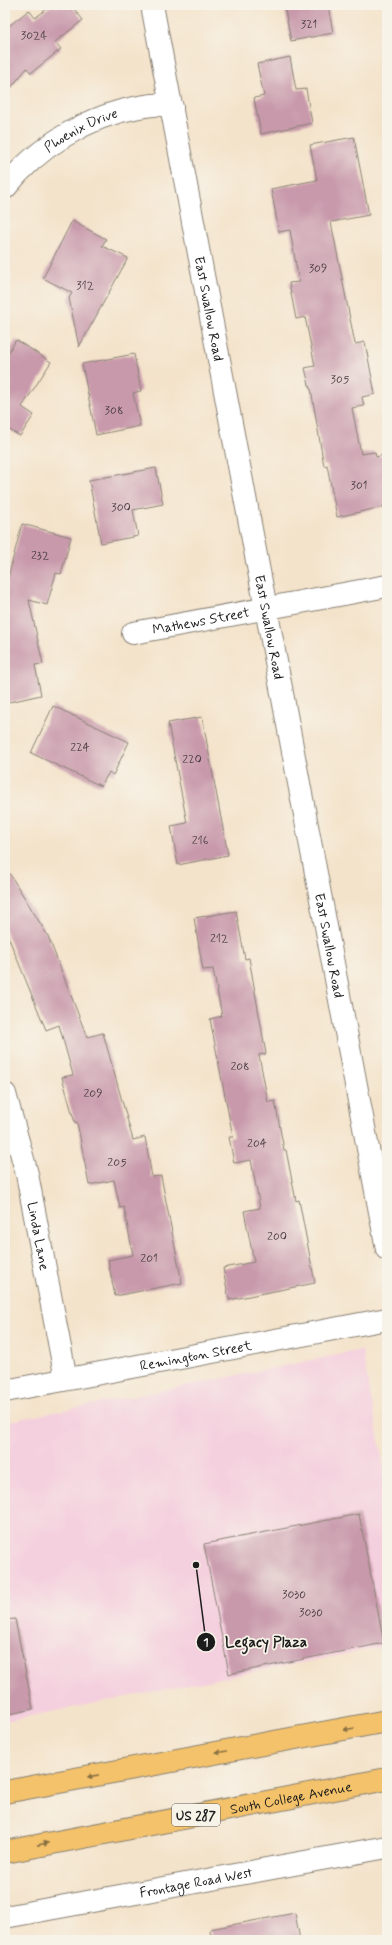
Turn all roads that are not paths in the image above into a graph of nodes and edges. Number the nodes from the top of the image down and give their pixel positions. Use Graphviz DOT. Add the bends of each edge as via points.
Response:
graph roads {
  1 [pos="152,5"];
  2 [pos="172,107"];
  3 [pos="5,188"];
  4 [pos="387,586"];
  5 [pos="267,609"];
  6 [pos="133,633"];
  7 [pos="5,1094"];
  8 [pos="387,1249"];
  9 [pos="387,1319"];
  10 [pos="66,1379"];
  11 [pos="5,1391"];
  12 [pos="387,1721"];
  13 [pos="387,1779"];
  14 [pos="5,1792"];
  15 [pos="387,1847"];
  16 [pos="5,1852"];
  17 [pos="5,1917"];
  1 -- 2 [label="street, East Swallow Road"];
  2 -- 3 [label="street, Phoenix Drive" via="161,104 129,109 98,119 69,133 42,151"];
  2 -- 5 [label="street, East Swallow Road"];
  4 -- 5 [label="street, Mathews Street"];
  5 -- 6 [label="street, Mathews Street"];
  5 -- 8 [label="street, East Swallow Road"];
  7 -- 10 [label="street, Linda Lane" via="27,1174"];
  9 -- 10 [label="street, Remington Street"];
  10 -- 11 [label="street, Remington Street"];
  12 -- 14 [label="highway, one-way"];
  16 -- 13 [label="highway, South College Avenue / US 287, one-way"];
  15 -- 17 [label="street, Frontage Road West"];
}
